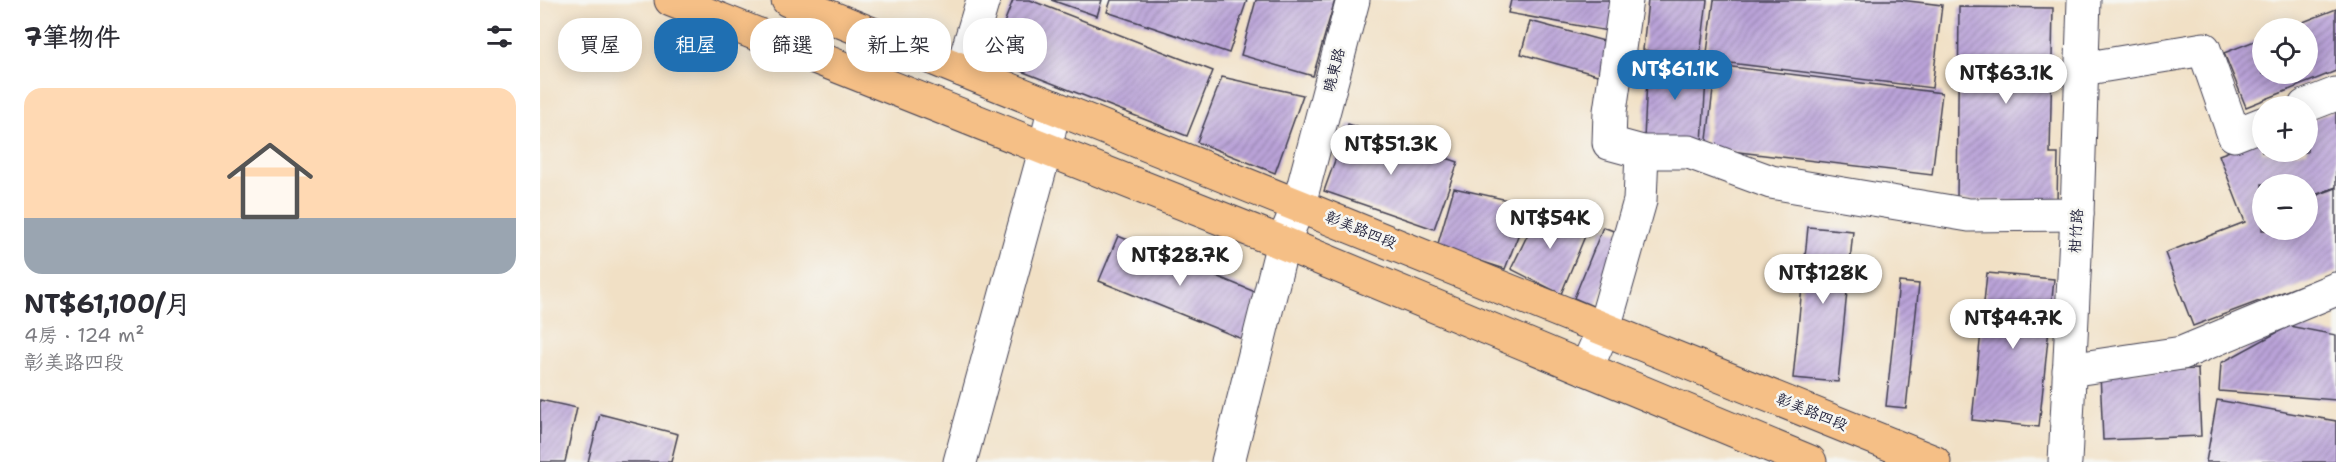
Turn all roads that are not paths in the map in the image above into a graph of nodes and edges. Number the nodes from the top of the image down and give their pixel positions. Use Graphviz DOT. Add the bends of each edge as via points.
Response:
graph roads {
  1 [pos="671,0"];
  2 [pos="788,0"];
  3 [pos="983,0"];
  4 [pos="1353,0"];
  5 [pos="1626,0"];
  6 [pos="2084,0"];
  7 [pos="2082,69"];
  8 [pos="962,70"];
  9 [pos="2336,94"];
  10 [pos="2318,101"];
  11 [pos="1054,107"];
  12 [pos="2252,128"];
  13 [pos="1045,151"];
  14 [pos="1642,152"];
  15 [pos="1299,204"];
  16 [pos="2077,214"];
  17 [pos="1282,243"];
  18 [pos="2336,289"];
  19 [pos="1604,328"];
  20 [pos="1586,369"];
  21 [pos="2069,370"];
  22 [pos="960,462"];
  23 [pos="1228,462"];
  24 [pos="1810,462"];
  25 [pos="1934,462"];
  26 [pos="2065,462"];
  1 -- 13 [label="main road"];
  2 -- 8 [label="main road, 彰美路四段"];
  3 -- 8 [label="street"];
  4 -- 15 [label="street, 曉東路"];
  5 -- 14 [label="street" via="1609,143"];
  6 -- 7 [label="street, 柑竹路"];
  7 -- 12 [label="street" via="2204,49 2234,135"];
  7 -- 16 [label="street, 柑竹路"];
  8 -- 11 [label="main road, 彰美路四段"];
  9 -- 10 [label="street"];
  11 -- 13 [label="street"];
  11 -- 15 [label="main road, 彰美路四段"];
  13 -- 17 [label="main road"];
  13 -- 22 [label="street"];
  14 -- 16 [label="street" via="1689,152 1771,182 1968,215"];
  14 -- 19 [label="street" via="1640,201"];
  15 -- 17 [label="street, 曉東路"];
  15 -- 19 [label="main road, 彰美路四段"];
  16 -- 21 [label="street, 柑竹路"];
  17 -- 20 [label="main road"];
  17 -- 23 [label="street, 曉東路"];
  18 -- 21 [label="street" via="2182,353"];
  19 -- 20 [label="street"];
  19 -- 25 [label="main road, 彰美路四段"];
  20 -- 24 [label="main road"];
  21 -- 26 [label="street, 柑竹路"];
}
